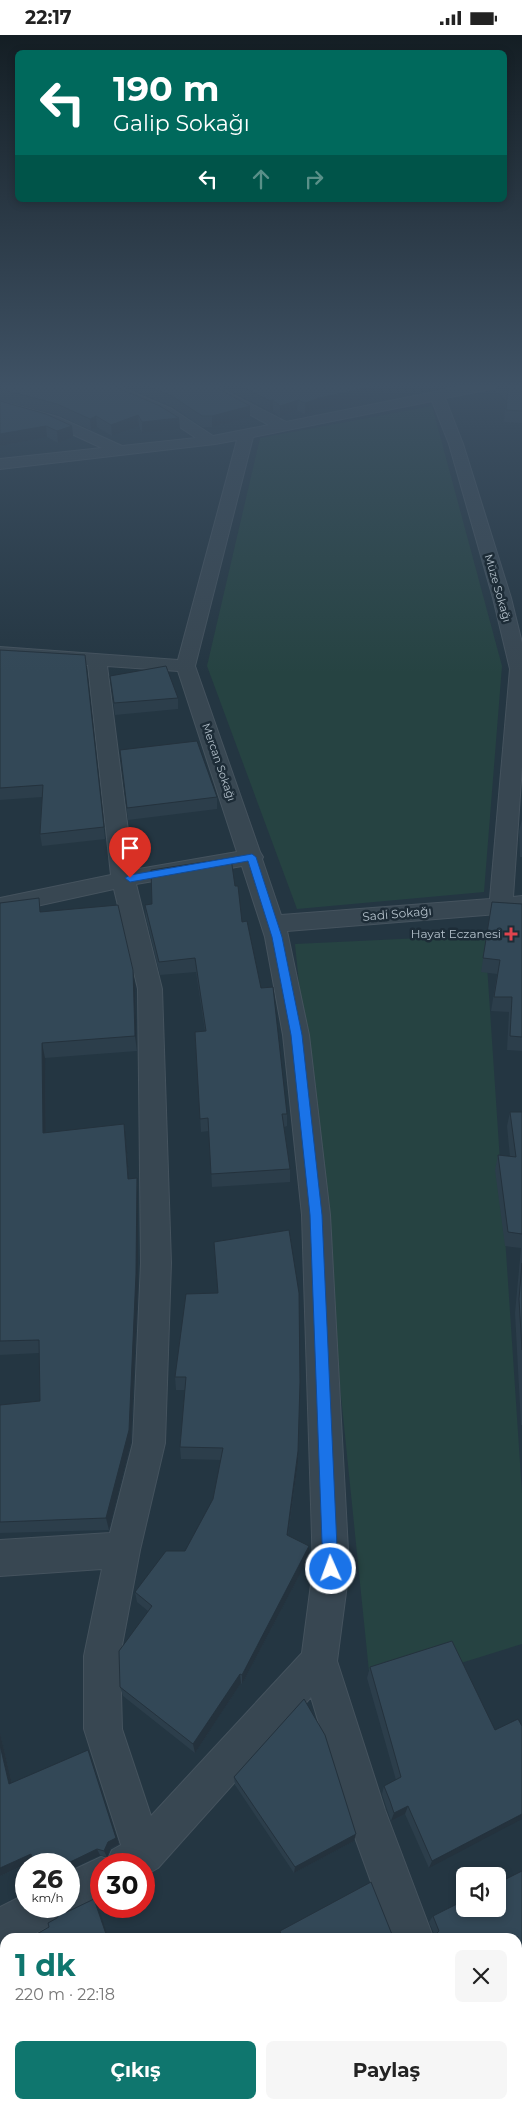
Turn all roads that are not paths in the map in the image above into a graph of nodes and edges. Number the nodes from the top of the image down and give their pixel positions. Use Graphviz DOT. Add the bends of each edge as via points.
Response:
graph roads {
  1 [pos="234,480"];
  2 [pos="467,480"];
  3 [pos="0,653"];
  4 [pos="97,659"];
  5 [pos="186,666"];
  6 [pos="252,857"];
  7 [pos="123,880"];
  8 [pos="511,905"];
  9 [pos="0,907"];
  10 [pos="272,924"];
  11 [pos="123,1550"];
  12 [pos="0,1558"];
  13 [pos="319,1661"];
  14 [pos="134,1853"];
  15 [pos="141,1853"];
  16 [pos="22,1918"];
  17 [pos="0,1930"];
  18 [pos="411,1933"];
  1 -- 5 [label="street"];
  2 -- 8 [label="street, Müze Sokağı" via="502,598 519,669"];
  3 -- 4 [label="street"];
  4 -- 5 [label="street"];
  4 -- 7 [label="street"];
  5 -- 6 [label="street, Mercan Sokağı"];
  6 -- 7 [label="street"];
  6 -- 10 [label="street, Mercan Sokağı"];
  7 -- 9 [label="street"];
  7 -- 11 [label="street" via="150,989 156,1263 149,1443"];
  8 -- 10 [label="street, Sadi Sokağı"];
  10 -- 13 [label="street, Mercan Sokağı" via="296,1035 316,1215 331,1569"];
  11 -- 12 [label="street"];
  11 -- 14 [label="street" via="102,1656 103,1729"];
  13 -- 15 [label="street"];
  13 -- 18 [label="street" via="365,1810"];
  16 -- 17 [label="street"];
}
